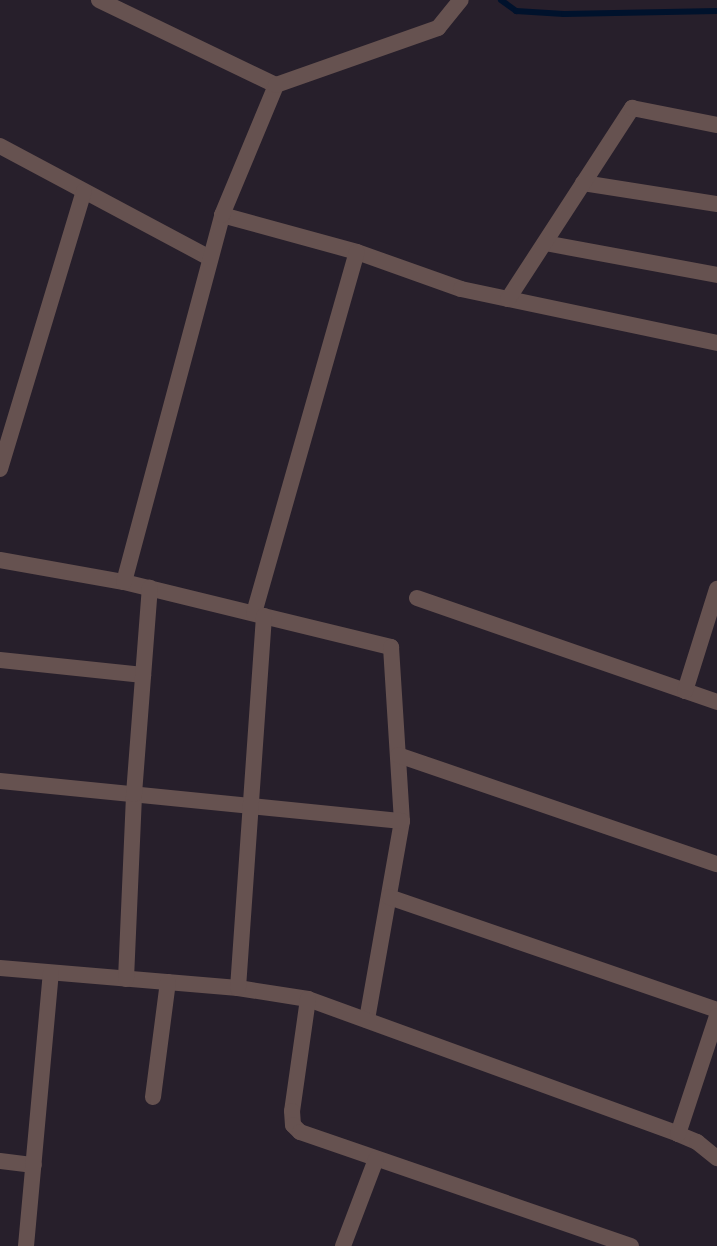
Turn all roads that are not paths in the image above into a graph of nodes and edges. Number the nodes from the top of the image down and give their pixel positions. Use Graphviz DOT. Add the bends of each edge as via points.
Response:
graph roads {
  1 [pos="99,0"];
  2 [pos="461,0"];
  3 [pos="276,85"];
  4 [pos="717,125"];
  5 [pos="0,146"];
  6 [pos="583,183"];
  7 [pos="84,191"];
  8 [pos="717,204"];
  9 [pos="222,215"];
  10 [pos="545,243"];
  11 [pos="357,252"];
  12 [pos="210,258"];
  13 [pos="717,275"];
  14 [pos="508,299"];
  15 [pos="717,343"];
  16 [pos="0,469"];
  17 [pos="0,560"];
  18 [pos="124,582"];
  19 [pos="150,588"];
  20 [pos="717,589"];
  21 [pos="417,598"];
  22 [pos="259,614"];
  23 [pos="0,660"];
  24 [pos="143,675"];
  25 [pos="685,691"];
  26 [pos="717,702"];
  27 [pos="398,755"];
  28 [pos="0,781"];
  29 [pos="134,794"];
  30 [pos="251,806"];
  31 [pos="402,821"];
  32 [pos="717,864"];
  33 [pos="389,897"];
  34 [pos="0,968"];
  35 [pos="51,973"];
  36 [pos="126,979"];
  37 [pos="168,982"];
  38 [pos="238,988"];
  39 [pos="308,999"];
  40 [pos="717,1010"];
  41 [pos="717,1016"];
  42 [pos="367,1020"];
  43 [pos="153,1097"];
  44 [pos="678,1134"];
  45 [pos="717,1158"];
  46 [pos="376,1159"];
  47 [pos="0,1161"];
  48 [pos="34,1165"];
  49 [pos="26,1246"];
  50 [pos="343,1246"];
  51 [pos="631,1246"];
  1 -- 3 [label="street"];
  2 -- 3 [label="street" via="438,28"];
  3 -- 9 [label="street"];
  4 -- 6 [label="street" via="632,108"];
  5 -- 7 [label="street"];
  6 -- 8 [label="street"];
  6 -- 10 [label="street"];
  7 -- 12 [label="street"];
  7 -- 16 [label="street"];
  9 -- 11 [label="street"];
  9 -- 12 [label="street"];
  10 -- 13 [label="street"];
  10 -- 14 [label="street"];
  11 -- 14 [label="street" via="461,289"];
  11 -- 22 [label="street"];
  12 -- 18 [label="street"];
  14 -- 15 [label="street"];
  17 -- 18 [label="street"];
  18 -- 19 [label="street"];
  19 -- 22 [label="street"];
  19 -- 24 [label="street"];
  20 -- 25 [label="street"];
  21 -- 25 [label="street"];
  22 -- 27 [label="street" via="391,647"];
  22 -- 30 [label="street"];
  23 -- 24 [label="street"];
  24 -- 29 [label="street"];
  25 -- 26 [label="street"];
  27 -- 31 [label="street"];
  27 -- 32 [label="street"];
  28 -- 29 [label="street"];
  29 -- 30 [label="street"];
  29 -- 36 [label="street"];
  30 -- 31 [label="street"];
  30 -- 38 [label="street"];
  31 -- 33 [label="street"];
  33 -- 40 [label="street"];
  33 -- 42 [label="street"];
  34 -- 35 [label="street"];
  35 -- 36 [label="street"];
  35 -- 48 [label="street"];
  36 -- 37 [label="street"];
  37 -- 38 [label="street"];
  37 -- 43 [label="street"];
  38 -- 39 [label="street"];
  39 -- 42 [label="street"];
  39 -- 46 [label="street" via="293,1125 300,1132"];
  41 -- 44 [label="street"];
  42 -- 44 [label="street"];
  44 -- 45 [label="street" via="697,1142"];
  46 -- 50 [label="street"];
  46 -- 51 [label="street"];
  47 -- 48 [label="street"];
  48 -- 49 [label="street"];
}
